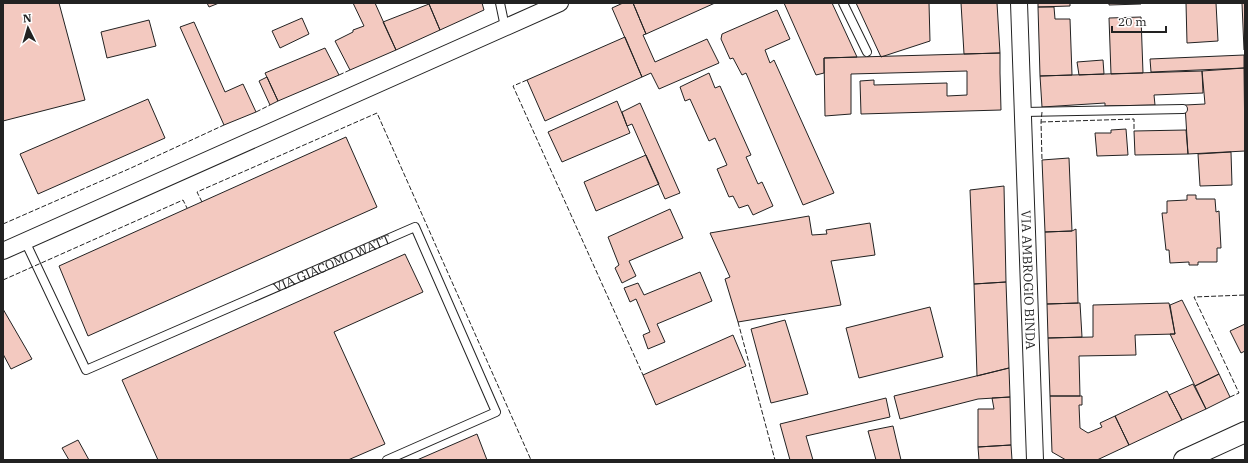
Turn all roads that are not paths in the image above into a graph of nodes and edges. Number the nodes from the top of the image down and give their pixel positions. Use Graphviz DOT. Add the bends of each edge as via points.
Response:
graph roads {
  1 [pos="500,3"];
  2 [pos="560,3"];
  3 [pos="844,3"];
  4 [pos="1020,3"];
  5 [pos="505,27"];
  6 [pos="867,52"];
  7 [pos="1183,109"];
  8 [pos="1024,112"];
  9 [pos="25,241"];
  10 [pos="3,251"];
  11 [pos="1245,432"];
  12 [pos="1037,456"];
  13 [pos="387,460"];
  14 [pos="1184,460"];
  1 -- 5 [label="lane"];
  2 -- 5 [label="street"];
  3 -- 6 [label="lane"];
  4 -- 8 [label="street, VIA AMBROGIO BINDA"];
  5 -- 9 [label="street"];
  7 -- 8 [label="lane"];
  8 -- 12 [label="street, VIA AMBROGIO BINDA"];
  9 -- 10 [label="street"];
  9 -- 13 [label="lane, VIA GIACOMO WATT" via="86,370 415,227 496,412"];
  11 -- 14 [label="street"];
}
